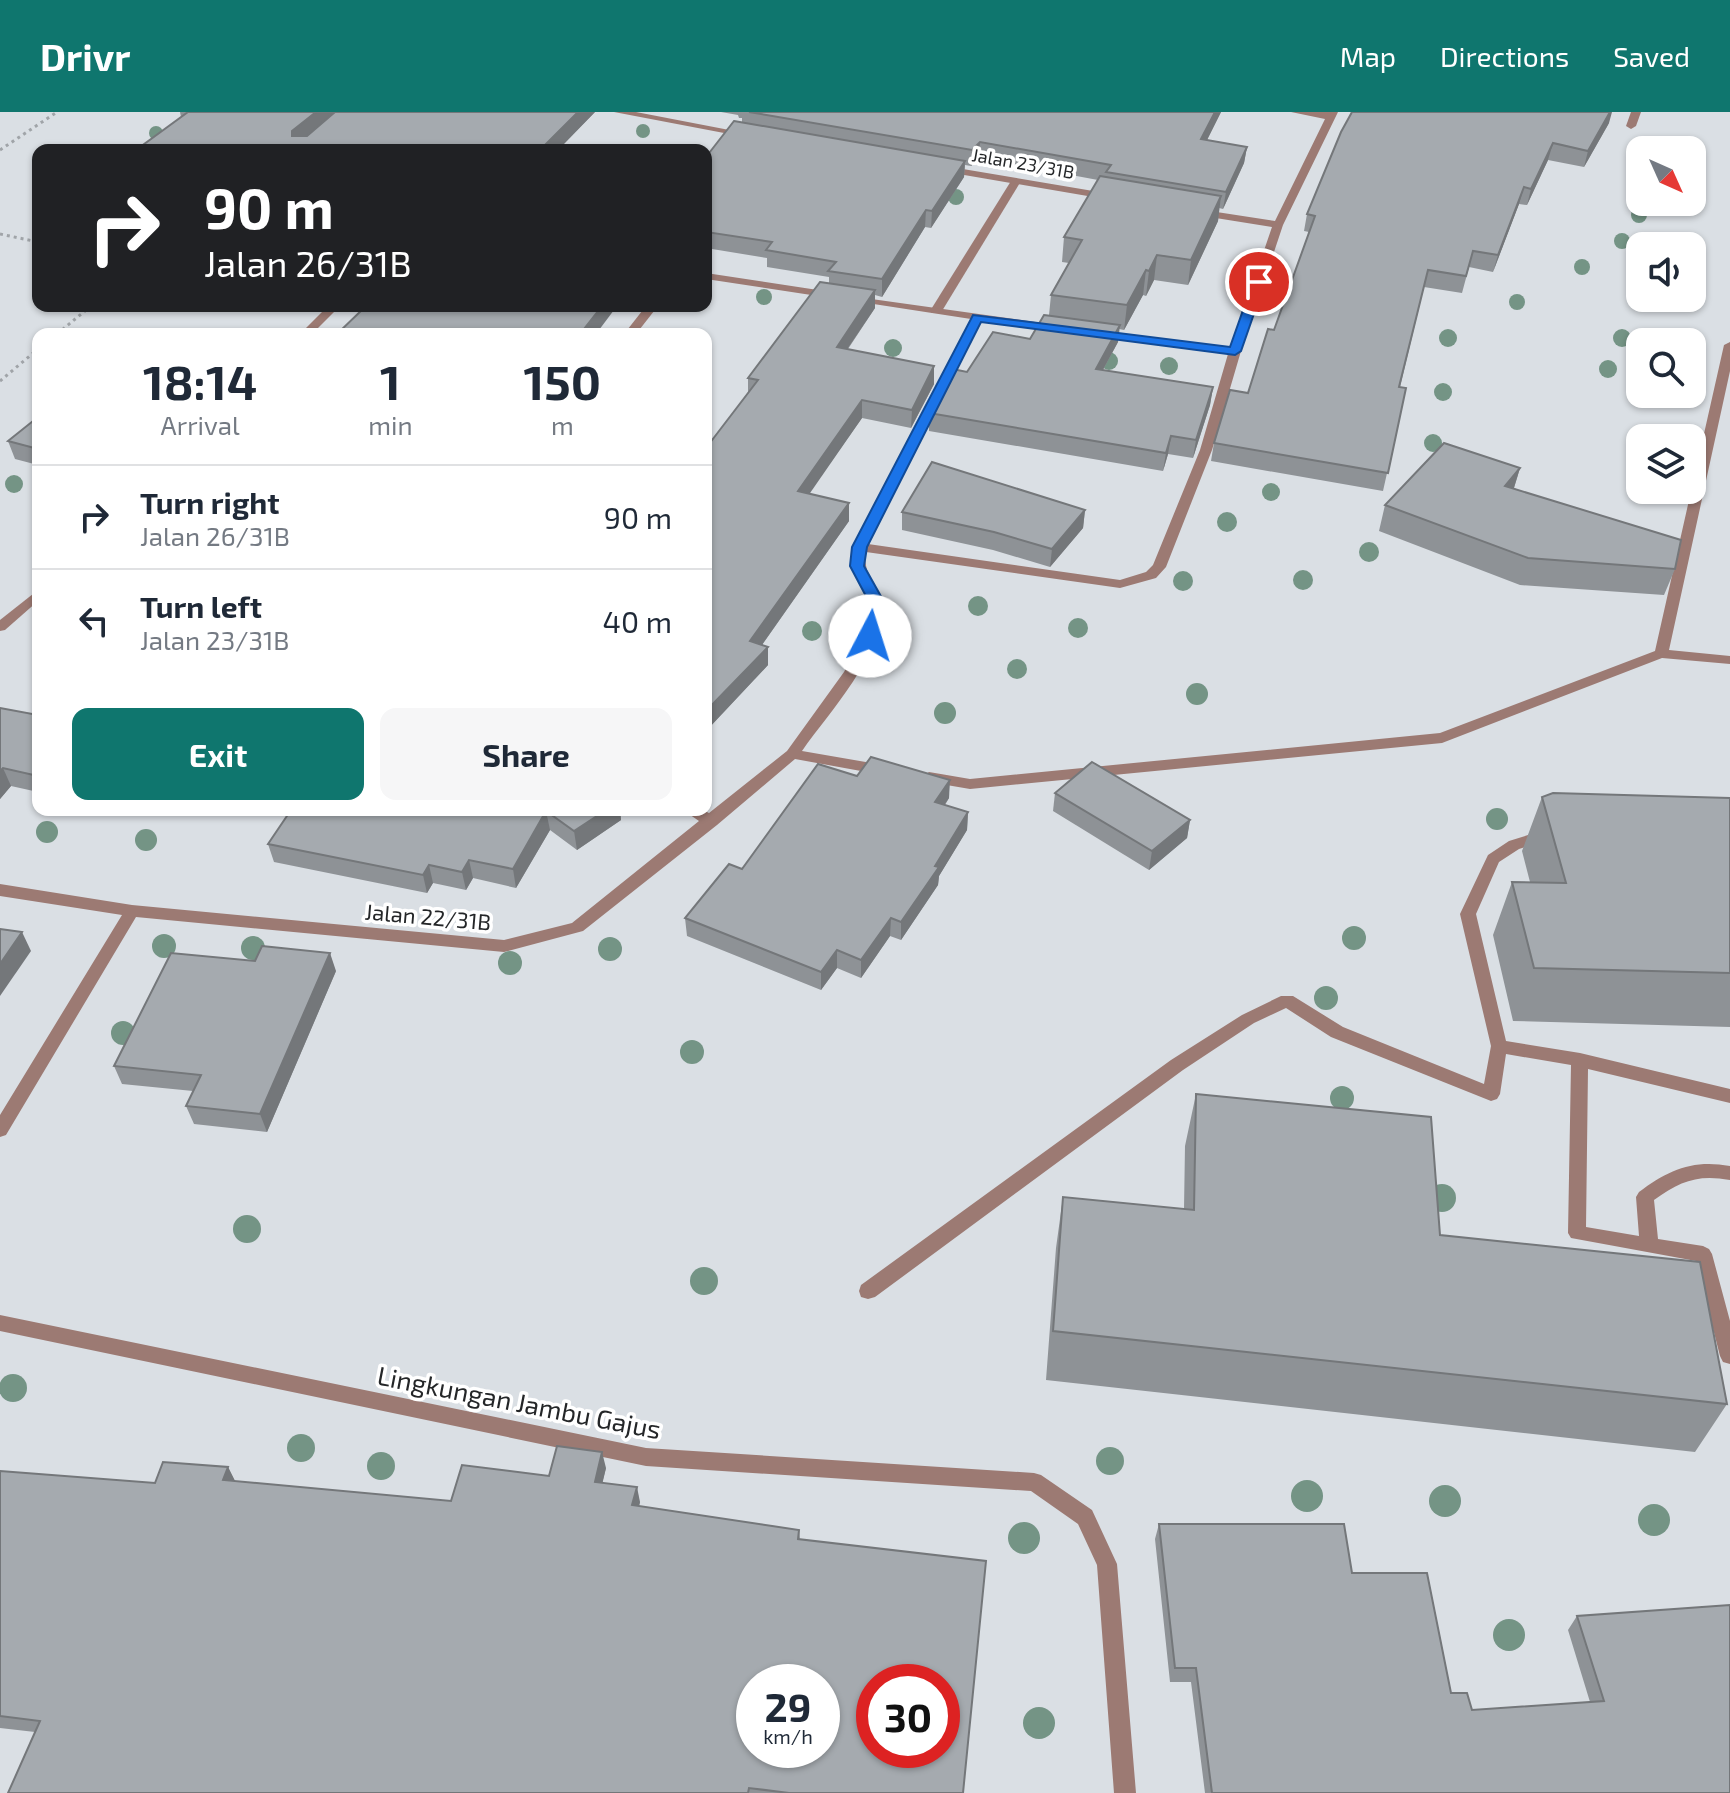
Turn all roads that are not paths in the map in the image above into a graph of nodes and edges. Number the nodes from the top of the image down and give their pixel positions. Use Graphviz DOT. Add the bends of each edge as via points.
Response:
graph roads {
  1 [pos="619,112"];
  2 [pos="1296,112"];
  3 [pos="1636,112"];
  4 [pos="1332,115"];
  5 [pos="1631,126"];
  6 [pos="756,136"];
  7 [pos="939,168"];
  8 [pos="1016,181"];
  9 [pos="1124,199"];
  10 [pos="1186,210"];
  11 [pos="1278,225"];
  12 [pos="712,277"];
  13 [pos="936,311"];
  14 [pos="328,312"];
  15 [pos="647,312"];
  16 [pos="977,317"];
  17 [pos="312,328"];
  18 [pos="635,328"];
  19 [pos="1067,329"];
  20 [pos="1081,331"];
  21 [pos="1730,345"];
  22 [pos="1235,351"];
  23 [pos="860,547"];
  24 [pos="32,599"];
  25 [pos="0,627"];
  26 [pos="1661,654"];
  27 [pos="1730,660"];
  28 [pos="792,754"];
  29 [pos="702,816"];
  30 [pos="712,821"];
  31 [pos="1560,835"];
  32 [pos="0,890"];
  33 [pos="132,911"];
  34 [pos="1499,1046"];
  35 [pos="1580,1060"];
  36 [pos="1730,1096"];
  37 [pos="0,1130"];
  38 [pos="1730,1173"];
  39 [pos="1649,1245"];
  40 [pos="868,1291"];
  41 [pos="0,1323"];
  42 [pos="1730,1356"];
  43 [pos="1125,1793"];
  1 -- 6 [label="street"];
  2 -- 4 [label="street"];
  3 -- 5 [label="street"];
  4 -- 11 [label="street"];
  7 -- 8 [label="street, Jalan 23/31B"];
  8 -- 9 [label="street, Jalan 23/31B"];
  8 -- 13 [label="street"];
  10 -- 11 [label="street"];
  11 -- 22 [label="street"];
  12 -- 13 [label="street"];
  13 -- 16 [label="street"];
  14 -- 17 [label="street"];
  15 -- 18 [label="street"];
  16 -- 19 [label="street"];
  16 -- 23 [label="street"];
  20 -- 22 [label="street"];
  21 -- 26 [label="street"];
  22 -- 23 [label="street" via="1206,450 1159,567 1151,575 1120,584"];
  23 -- 28 [label="street, Jalan 22/31B" via="857,566 875,600 870,636"];
  24 -- 25 [label="street"];
  26 -- 27 [label="street"];
  26 -- 28 [label="street" via="1442,738 970,784"];
  28 -- 30 [label="street, Jalan 22/31B"];
  29 -- 30 [label="street"];
  30 -- 33 [label="street, Jalan 22/31B" via="577,927 504,946"];
  31 -- 34 [label="street" via="1514,845 1493,859 1468,914"];
  32 -- 33 [label="street, Jalan 22/31B"];
  33 -- 37 [label="street"];
  34 -- 35 [label="street"];
  34 -- 40 [label="street" via="1491,1094 1337,1032 1287,1000 1177,1065"];
  35 -- 36 [label="street"];
  35 -- 39 [label="street" via="1577,1233"];
  38 -- 39 [label="street" via="1696,1168 1645,1197"];
  39 -- 42 [label="street" via="1703,1254"];
  41 -- 43 [label="street, Lingkungan Jambu Gajus" via="646,1457 1034,1482 1085,1517 1107,1564"];
}
